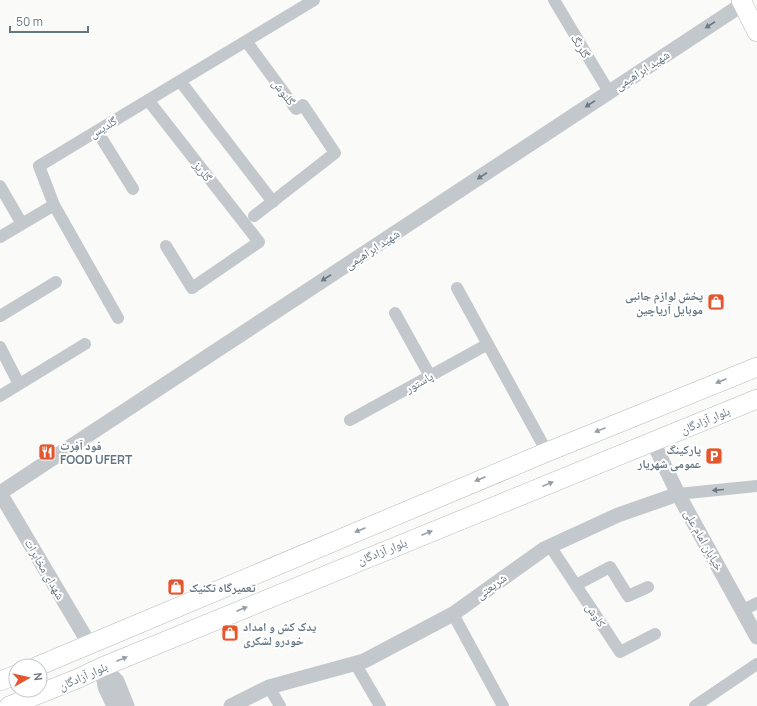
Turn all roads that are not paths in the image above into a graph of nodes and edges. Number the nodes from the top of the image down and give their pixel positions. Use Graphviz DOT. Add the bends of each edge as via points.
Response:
graph roads {
  1 [pos="314,0"];
  2 [pos="554,0"];
  3 [pos="742,2"];
  4 [pos="757,32"];
  5 [pos="246,41"];
  6 [pos="180,81"];
  7 [pos="609,92"];
  8 [pos="148,100"];
  9 [pos="97,131"];
  10 [pos="0,186"];
  11 [pos="133,189"];
  12 [pos="273,202"];
  13 [pos="54,205"];
  14 [pos="254,216"];
  15 [pos="22,224"];
  16 [pos="0,238"];
  17 [pos="166,246"];
  18 [pos="56,282"];
  19 [pos="456,288"];
  20 [pos="395,313"];
  21 [pos="0,316"];
  22 [pos="118,318"];
  23 [pos="85,344"];
  24 [pos="488,344"];
  25 [pos="0,347"];
  26 [pos="757,367"];
  27 [pos="430,376"];
  28 [pos="19,384"];
  29 [pos="0,396"];
  30 [pos="757,399"];
  31 [pos="350,420"];
  32 [pos="653,442"];
  33 [pos="547,452"];
  34 [pos="757,486"];
  35 [pos="452,491"];
  36 [pos="0,493"];
  37 [pos="678,494"];
  38 [pos="463,519"];
  39 [pos="550,546"];
  40 [pos="576,585"];
  41 [pos="648,587"];
  42 [pos="757,603"];
  43 [pos="743,610"];
  44 [pos="453,614"];
  45 [pos="655,634"];
  46 [pos="757,637"];
  47 [pos="90,645"];
  48 [pos="48,662"];
  49 [pos="355,663"];
  50 [pos="757,664"];
  51 [pos="102,667"];
  52 [pos="269,687"];
  53 [pos="9,706"];
  54 [pos="114,706"];
  55 [pos="127,706"];
  56 [pos="231,706"];
  57 [pos="280,706"];
  58 [pos="380,706"];
  59 [pos="503,706"];
  60 [pos="695,706"];
  1 -- 5 [label="street, گلدیس"];
  2 -- 7 [label="street, گلرنگ"];
  3 -- 4 [label="main road"];
  3 -- 7 [label="street, شهید ابراهیمی, one-way"];
  5 -- 6 [label="street, گلدیس"];
  5 -- 12 [label="street, گلنوش" via="296,109 303,105 335,153"];
  6 -- 8 [label="street, گلدیس"];
  6 -- 12 [label="street"];
  7 -- 36 [label="street, شهید ابراهیمی, one-way"];
  8 -- 9 [label="street, گلدیس"];
  8 -- 17 [label="street, گلریز" via="259,242 192,288"];
  9 -- 11 [label="street"];
  9 -- 13 [label="street, گلدیس" via="39,166"];
  10 -- 15 [label="street"];
  12 -- 14 [label="street"];
  13 -- 15 [label="street"];
  13 -- 22 [label="street, گلدیس"];
  15 -- 16 [label="street"];
  18 -- 21 [label="street"];
  19 -- 24 [label="street"];
  20 -- 27 [label="street"];
  23 -- 28 [label="street"];
  24 -- 27 [label="street, پاستور"];
  24 -- 33 [label="street"];
  25 -- 28 [label="street"];
  26 -- 33 [label="main road, one-way"];
  27 -- 31 [label="street, پاستور"];
  28 -- 29 [label="street"];
  30 -- 32 [label="main road, بلوار آزادگان"];
  32 -- 37 [label="street, خیابان امام علی"];
  38 -- 32 [label="main road, بلوار آزادگان, one-way"];
  33 -- 35 [label="main road, one-way"];
  34 -- 37 [label="street, شریعتی, one-way"];
  35 -- 38 [label="main road"];
  35 -- 47 [label="main road, one-way"];
  36 -- 47 [label="street, شهدای مخابرات"];
  37 -- 39 [label="street, شریعتی" via="618,515"];
  37 -- 43 [label="street, خیابان امام علی"];
  51 -- 38 [label="main road, بلوار آزادگان, one-way"];
  39 -- 40 [label="street, کاوش"];
  39 -- 44 [label="street, شریعتی"];
  40 -- 41 [label="street" via="610,567 628,596"];
  40 -- 45 [label="street, کاوش" via="620,652"];
  42 -- 43 [label="street"];
  43 -- 46 [label="street, خیابان امام علی"];
  44 -- 49 [label="street, شریعتی" via="364,661"];
  44 -- 59 [label="street"];
  47 -- 48 [label="main road"];
  49 -- 52 [label="street, شریعتی"];
  49 -- 58 [label="street"];
  50 -- 60 [label="street"];
  51 -- 53 [label="main road, بلوار آزادگان"];
  51 -- 54 [label="street" via="105,687"];
  51 -- 55 [label="street" via="117,681"];
  52 -- 56 [label="street, شریعتی"];
  52 -- 57 [label="street"];
}
